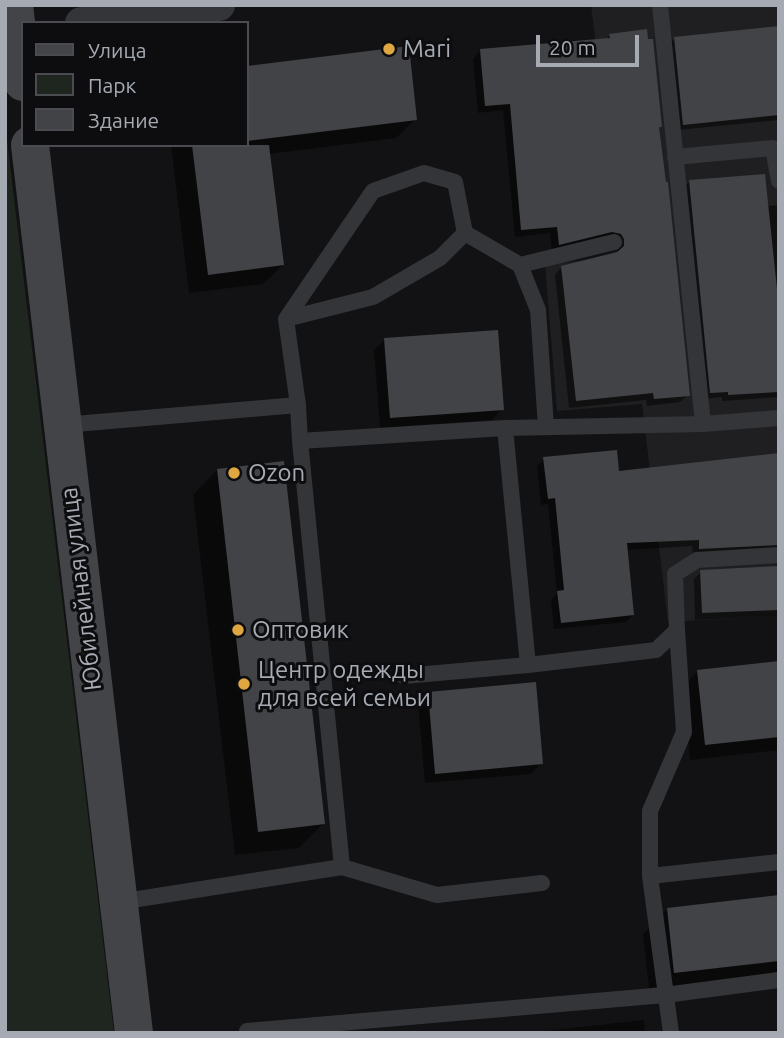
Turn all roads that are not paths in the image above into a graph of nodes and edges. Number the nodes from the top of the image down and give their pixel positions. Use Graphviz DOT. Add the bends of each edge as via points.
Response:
graph roads {
  1 [pos="219,5"];
  2 [pos="660,5"];
  3 [pos="96,21"];
  4 [pos="18,22"];
  5 [pos="21,58"];
  6 [pos="30,147"];
  7 [pos="776,147"];
  8 [pos="675,157"];
  9 [pos="779,180"];
  10 [pos="465,233"];
  11 [pos="614,242"];
  12 [pos="520,265"];
  13 [pos="286,319"];
  14 [pos="298,405"];
  15 [pos="779,418"];
  16 [pos="703,424"];
  17 [pos="63,425"];
  18 [pos="547,427"];
  19 [pos="505,428"];
  20 [pos="300,441"];
  21 [pos="779,555"];
  22 [pos="677,630"];
  23 [pos="528,665"];
  24 [pos="404,676"];
  25 [pos="779,862"];
  26 [pos="342,867"];
  27 [pos="650,876"];
  28 [pos="542,883"];
  29 [pos="117,902"];
  30 [pos="779,980"];
  31 [pos="665,995"];
  32 [pos="134,1033"];
  33 [pos="247,1033"];
  34 [pos="671,1033"];
  1 -- 3 [label="street"];
  2 -- 8 [label="lane"];
  4 -- 5 [label="main road"];
  6 -- 17 [label="main road, Юбилейная улица"];
  7 -- 8 [label="lane"];
  7 -- 9 [label="lane"];
  8 -- 16 [label="lane"];
  10 -- 12 [label="lane"];
  10 -- 13 [label="lane" via="440,258 373,297"];
  10 -- 13 [label="lane" via="455,182 424,173 373,191"];
  11 -- 12 [label="lane"];
  12 -- 18 [label="lane" via="538,310"];
  13 -- 14 [label="lane"];
  14 -- 17 [label="lane"];
  14 -- 20 [label="lane"];
  15 -- 16 [label="lane"];
  16 -- 18 [label="lane"];
  17 -- 29 [label="main road, Юбилейная улица"];
  18 -- 19 [label="lane"];
  19 -- 20 [label="lane"];
  19 -- 23 [label="lane"];
  20 -- 26 [label="lane"];
  21 -- 22 [label="lane" via="697,560 675,574"];
  22 -- 23 [label="lane" via="656,650"];
  22 -- 27 [label="lane" via="684,733 650,811"];
  23 -- 24 [label="lane"];
  25 -- 27 [label="lane"];
  26 -- 28 [label="lane" via="438,895"];
  26 -- 29 [label="lane"];
  27 -- 31 [label="lane"];
  29 -- 32 [label="main road, Юбилейная улица"];
  30 -- 31 [label="lane"];
  31 -- 33 [label="lane"];
  31 -- 34 [label="lane"];
}
